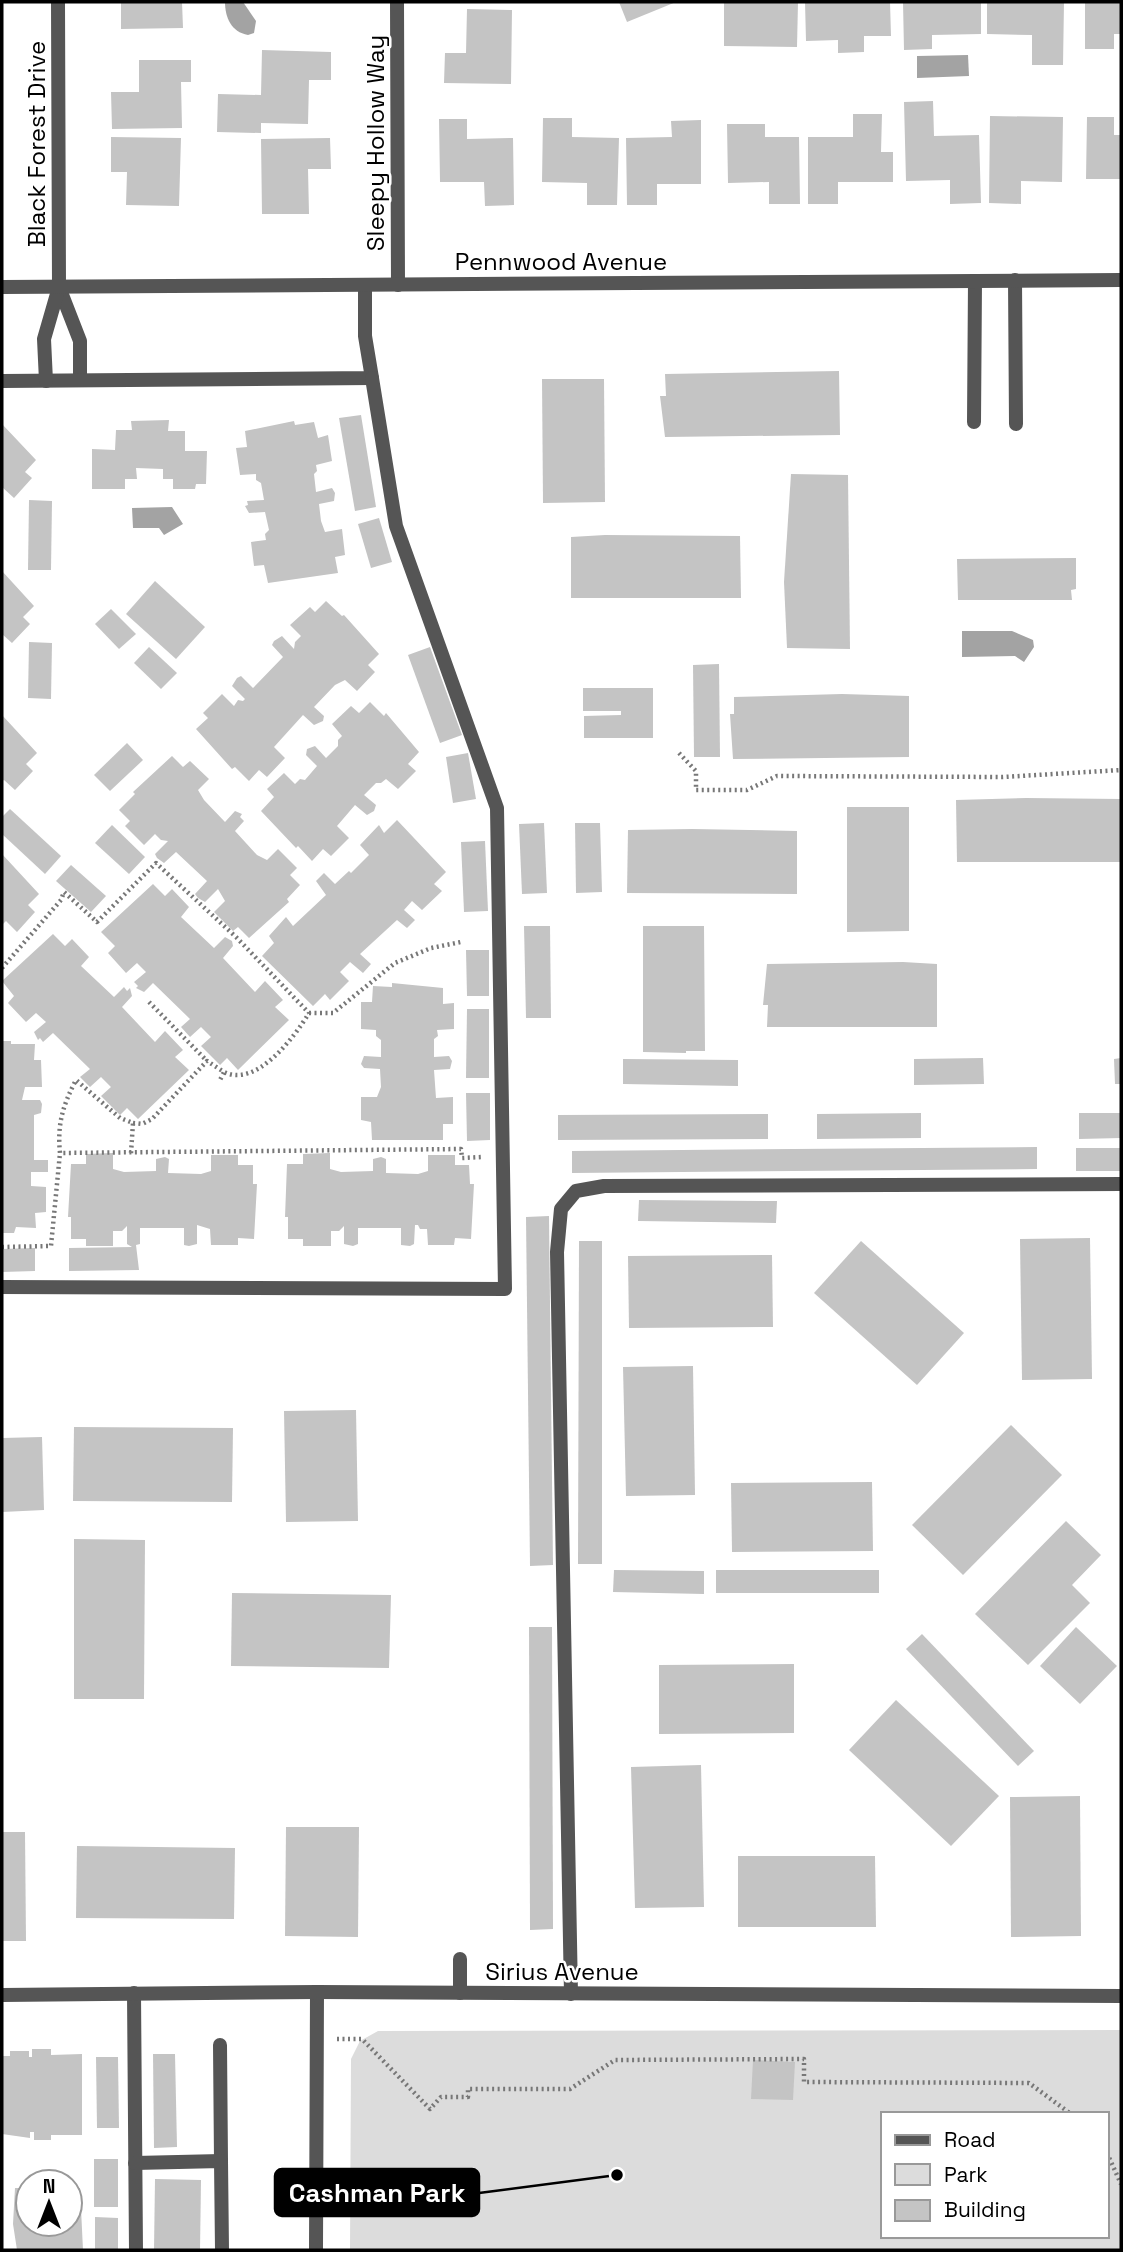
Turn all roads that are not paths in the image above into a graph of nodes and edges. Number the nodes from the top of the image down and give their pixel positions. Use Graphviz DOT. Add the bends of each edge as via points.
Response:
graph roads {
  1 [pos="58,2"];
  2 [pos="397,2"];
  3 [pos="1015,280"];
  4 [pos="1121,280"];
  5 [pos="975,281"];
  6 [pos="365,285"];
  7 [pos="398,285"];
  8 [pos="59,286"];
  9 [pos="2,287"];
  10 [pos="372,378"];
  11 [pos="80,380"];
  12 [pos="2,381"];
  13 [pos="46,381"];
  14 [pos="974,422"];
  15 [pos="1016,424"];
  16 [pos="1121,1184"];
  17 [pos="2,1287"];
  18 [pos="460,1959"];
  19 [pos="317,1992"];
  20 [pos="134,1993"];
  21 [pos="460,1993"];
  22 [pos="571,1994"];
  23 [pos="2,1995"];
  24 [pos="1121,1996"];
  25 [pos="220,2045"];
  26 [pos="221,2161"];
  27 [pos="135,2164"];
  28 [pos="136,2250"];
  29 [pos="222,2250"];
  30 [pos="316,2250"];
  1 -- 8 [label="street, Black Forest Drive"];
  2 -- 7 [label="street, Sleepy Hollow Way"];
  3 -- 4 [label="street, Pennwood Avenue"];
  3 -- 5 [label="street, Pennwood Avenue"];
  3 -- 15 [label="street"];
  5 -- 7 [label="street, Pennwood Avenue"];
  5 -- 14 [label="street"];
  6 -- 7 [label="street, Pennwood Avenue"];
  6 -- 8 [label="street, Pennwood Avenue"];
  6 -- 10 [label="street" via="365,336"];
  8 -- 9 [label="street, Pennwood Avenue"];
  8 -- 11 [label="street" via="80,341"];
  8 -- 13 [label="street" via="44,339"];
  10 -- 11 [label="street"];
  10 -- 17 [label="street" via="396,526 497,808 505,1289"];
  11 -- 13 [label="street"];
  12 -- 13 [label="street"];
  16 -- 22 [label="street" via="604,1186 576,1191 561,1209 557,1252"];
  18 -- 21 [label="street"];
  19 -- 20 [label="street, Sirius Avenue"];
  19 -- 21 [label="street, Sirius Avenue"];
  19 -- 30 [label="street"];
  20 -- 23 [label="street, Sirius Avenue"];
  20 -- 27 [label="street"];
  21 -- 22 [label="street, Sirius Avenue"];
  22 -- 24 [label="street, Sirius Avenue"];
  25 -- 26 [label="street"];
  26 -- 27 [label="street"];
  26 -- 29 [label="street"];
  27 -- 28 [label="street"];
}
